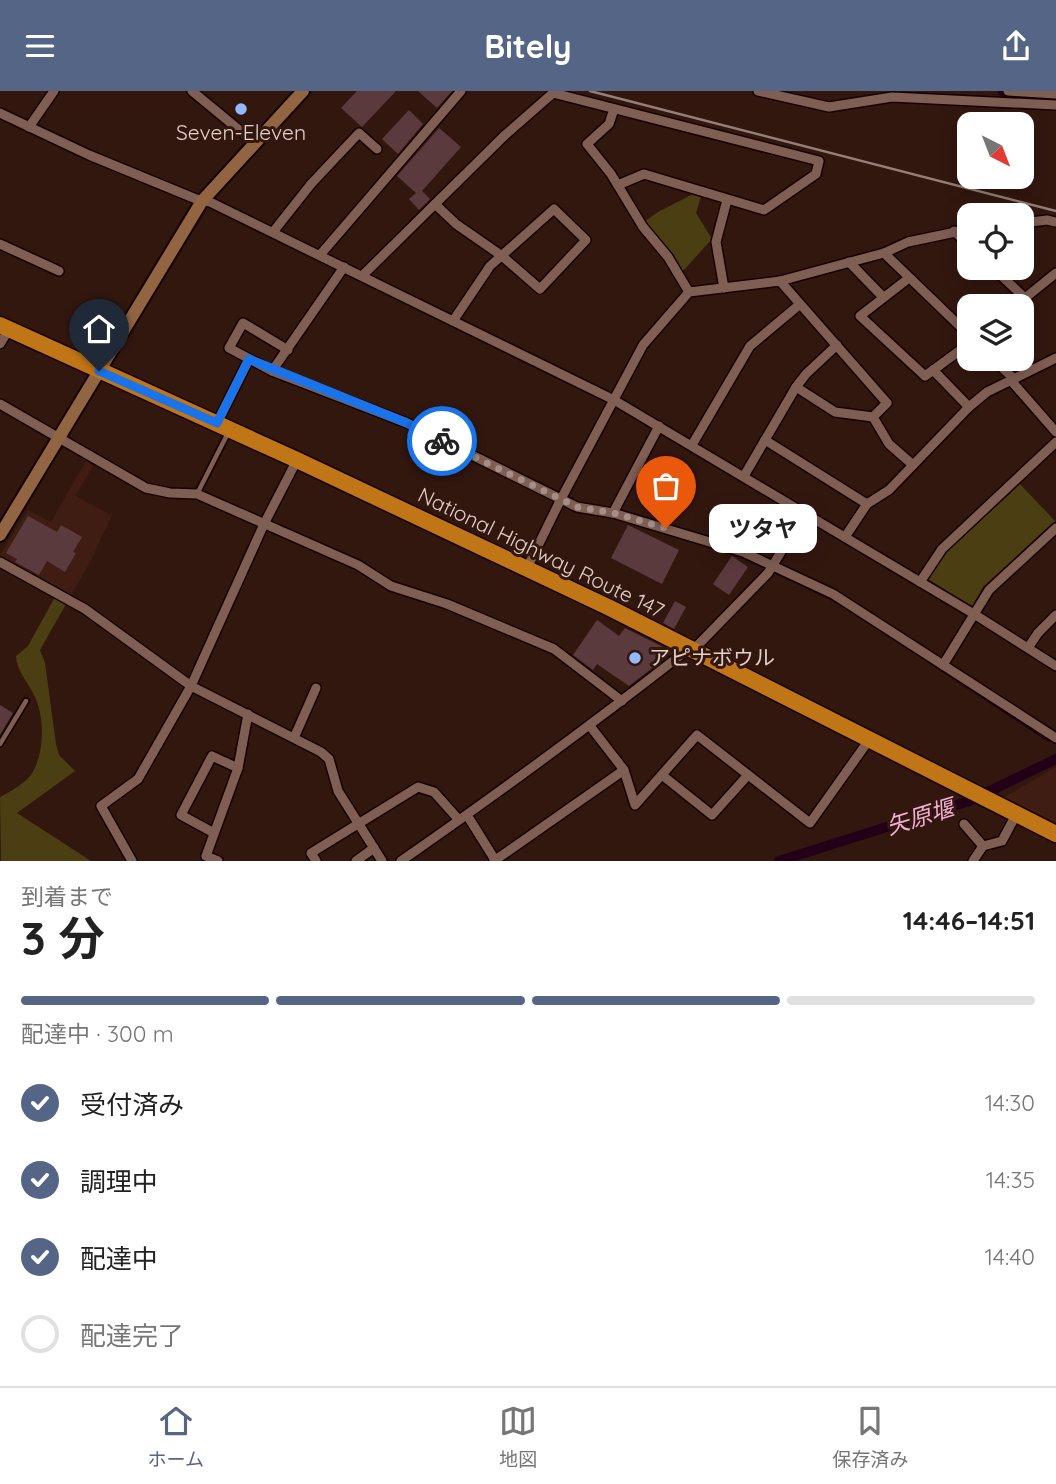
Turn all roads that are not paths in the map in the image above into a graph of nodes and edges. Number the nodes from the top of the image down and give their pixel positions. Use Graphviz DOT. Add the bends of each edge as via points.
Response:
graph roads {
  1 [pos="54,91"];
  2 [pos="192,91"];
  3 [pos="303,91"];
  4 [pos="461,91"];
  5 [pos="758,91"];
  6 [pos="996,91"];
  7 [pos="1008,91"];
  8 [pos="1056,94"];
  9 [pos="1001,103"];
  10 [pos="1056,105"];
  11 [pos="614,109"];
  12 [pos="0,113"];
  13 [pos="29,127"];
  14 [pos="255,143"];
  15 [pos="377,149"];
  16 [pos="618,185"];
  17 [pos="727,200"];
  18 [pos="202,201"];
  19 [pos="435,204"];
  20 [pos="1034,222"];
  21 [pos="1056,222"];
  22 [pos="954,231"];
  23 [pos="957,231"];
  24 [pos="273,232"];
  25 [pos="957,234"];
  26 [pos="0,244"];
  27 [pos="884,253"];
  28 [pos="320,255"];
  29 [pos="502,256"];
  30 [pos="849,262"];
  31 [pos="344,267"];
  32 [pos="59,271"];
  33 [pos="1056,273"];
  34 [pos="362,276"];
  35 [pos="909,278"];
  36 [pos="1006,280"];
  37 [pos="780,281"];
  38 [pos="724,288"];
  39 [pos="689,292"];
  40 [pos="883,297"];
  41 [pos="799,305"];
  42 [pos="453,321"];
  43 [pos="957,324"];
  44 [pos="5,327"];
  45 [pos="0,344"];
  46 [pos="837,345"];
  47 [pos="288,349"];
  48 [pos="957,353"];
  49 [pos="1056,358"];
  50 [pos="249,359"];
  51 [pos="272,370"];
  52 [pos="933,370"];
  53 [pos="99,371"];
  54 [pos="1006,371"];
  55 [pos="1014,379"];
  56 [pos="796,387"];
  57 [pos="614,400"];
  58 [pos="0,404"];
  59 [pos="969,407"];
  60 [pos="873,417"];
  61 [pos="223,426"];
  62 [pos="659,426"];
  63 [pos="1056,432"];
  64 [pos="60,437"];
  65 [pos="765,440"];
  66 [pos="1056,442"];
  67 [pos="692,445"];
  68 [pos="297,460"];
  69 [pos="913,465"];
  70 [pos="744,476"];
  71 [pos="197,494"];
  72 [pos="561,499"];
  73 [pos="867,504"];
  74 [pos="613,513"];
  75 [pos="804,513"];
  76 [pos="264,524"];
  77 [pos="1056,528"];
  78 [pos="1,530"];
  79 [pos="845,537"];
  80 [pos="0,562"];
  81 [pos="771,566"];
  82 [pos="527,568"];
  83 [pos="920,582"];
  84 [pos="974,614"];
  85 [pos="1056,615"];
  86 [pos="1028,648"];
  87 [pos="690,649"];
  88 [pos="943,665"];
  89 [pos="1056,666"];
  90 [pos="191,686"];
  91 [pos="316,688"];
  92 [pos="26,701"];
  93 [pos="622,701"];
  94 [pos="248,714"];
  95 [pos="590,726"];
  96 [pos="1056,737"];
  97 [pos="294,738"];
  98 [pos="869,740"];
  99 [pos="0,744"];
  100 [pos="237,768"];
  101 [pos="624,770"];
  102 [pos="662,775"];
  103 [pos="748,775"];
  104 [pos="1016,815"];
  105 [pos="463,818"];
  106 [pos="964,824"];
  107 [pos="359,825"];
  108 [pos="214,833"];
  109 [pos="1056,834"];
  110 [pos="983,846"];
  111 [pos="374,848"];
  112 [pos="495,860"];
  113 [pos="132,861"];
  114 [pos="218,861"];
  115 [pos="316,861"];
  116 [pos="356,861"];
  117 [pos="382,861"];
  118 [pos="401,861"];
  119 [pos="973,861"];
  1 -- 13 [label="street"];
  2 -- 14 [label="street"];
  3 -- 14 [label="main road"];
  4 -- 28 [label="street"];
  5 -- 9 [label="street" via="829,107 892,97"];
  6 -- 9 [label="street"];
  7 -- 8 [label="street"];
  9 -- 10 [label="street"];
  11 -- 16 [label="street" via="609,124 587,144"];
  11 -- 17 [label="street" via="819,161 816,174 764,210"];
  11 -- 19 [label="street" via="553,93"];
  12 -- 13 [label="street"];
  13 -- 18 [label="street"];
  14 -- 18 [label="main road"];
  15 -- 24 [label="street" via="359,133"];
  16 -- 17 [label="street" via="644,174"];
  16 -- 39 [label="street"];
  17 -- 38 [label="street" via="716,242"];
  18 -- 24 [label="street"];
  18 -- 53 [label="main road"];
  19 -- 29 [label="street"];
  19 -- 34 [label="street"];
  20 -- 21 [label="street"];
  22 -- 23 [label="street"];
  22 -- 25 [label="street"];
  22 -- 27 [label="street"];
  24 -- 28 [label="street"];
  26 -- 32 [label="street"];
  27 -- 30 [label="street"];
  27 -- 35 [label="street"];
  28 -- 31 [label="street"];
  29 -- 29 [label="street" via="554,209 586,240 540,289"];
  29 -- 42 [label="street" via="490,266"];
  30 -- 37 [label="street"];
  30 -- 40 [label="street"];
  31 -- 34 [label="street"];
  31 -- 47 [label="street"];
  33 -- 36 [label="street" via="1025,298"];
  34 -- 42 [label="street"];
  35 -- 40 [label="street"];
  35 -- 43 [label="street"];
  37 -- 38 [label="street"];
  37 -- 41 [label="street"];
  38 -- 39 [label="street"];
  39 -- 57 [label="street" via="643,345"];
  40 -- 52 [label="street" via="860,316 925,376"];
  41 -- 46 [label="street"];
  41 -- 67 [label="street" via="750,346"];
  42 -- 57 [label="street"];
  44 -- 45 [label="street"];
  44 -- 53 [label="highway, National Highway Route 147"];
  46 -- 56 [label="street"];
  46 -- 60 [label="street" via="887,403"];
  47 -- 50 [label="street" via="243,323 229,348"];
  47 -- 51 [label="street"];
  48 -- 52 [label="street"];
  49 -- 55 [label="street"];
  50 -- 51 [label="street"];
  50 -- 61 [label="street"];
  51 -- 72 [label="street" via="407,423"];
  52 -- 59 [label="street"];
  53 -- 61 [label="highway, National Highway Route 147"];
  53 -- 64 [label="main road"];
  54 -- 55 [label="street"];
  55 -- 59 [label="street" via="986,392"];
  55 -- 63 [label="street"];
  56 -- 60 [label="street" via="835,411"];
  56 -- 65 [label="street"];
  57 -- 62 [label="street"];
  57 -- 72 [label="street"];
  58 -- 64 [label="street"];
  59 -- 69 [label="street"];
  60 -- 69 [label="street" via="889,444"];
  61 -- 68 [label="highway, National Highway Route 147"];
  61 -- 71 [label="lane"];
  62 -- 67 [label="street"];
  62 -- 74 [label="street"];
  64 -- 71 [label="street" via="146,488"];
  64 -- 78 [label="main road"];
  65 -- 70 [label="street"];
  65 -- 73 [label="street"];
  66 -- 83 [label="street" via="942,549"];
  67 -- 70 [label="street"];
  68 -- 76 [label="street"];
  68 -- 82 [label="highway, National Highway Route 147"];
  69 -- 73 [label="street"];
  70 -- 75 [label="street"];
  71 -- 76 [label="street"];
  72 -- 74 [label="street" via="577,507"];
  72 -- 82 [label="street"];
  73 -- 79 [label="street"];
  74 -- 81 [label="street" via="743,552"];
  75 -- 79 [label="street"];
  75 -- 81 [label="street"];
  76 -- 90 [label="street"];
  76 -- 93 [label="street" via="358,565 391,586 554,649"];
  77 -- 84 [label="street" via="989,590"];
  79 -- 83 [label="street"];
  80 -- 90 [label="street" via="85,609"];
  81 -- 87 [label="street"];
  81 -- 88 [label="street" via="833,594"];
  82 -- 87 [label="highway, National Highway Route 147"];
  83 -- 84 [label="street"];
  84 -- 86 [label="street"];
  84 -- 88 [label="street"];
  85 -- 86 [label="street"];
  86 -- 89 [label="street"];
  87 -- 93 [label="street"];
  87 -- 98 [label="highway, National Highway Route 147"];
  88 -- 96 [label="street"];
  90 -- 94 [label="street"];
  90 -- 113 [label="street" via="138,779 101,806"];
  91 -- 97 [label="street"];
  92 -- 99 [label="lane"];
  93 -- 95 [label="street"];
  94 -- 97 [label="street"];
  94 -- 100 [label="street"];
  95 -- 101 [label="street"];
  95 -- 105 [label="street"];
  97 -- 107 [label="street" via="330,759 338,791"];
  98 -- 103 [label="street" via="810,823"];
  98 -- 104 [label="highway, National Highway Route 147"];
  100 -- 108 [label="street"];
  100 -- 108 [label="street" via="212,756 181,815"];
  101 -- 102 [label="street" via="635,805"];
  101 -- 112 [label="street"];
  102 -- 103 [label="street" via="712,815"];
  102 -- 103 [label="street" via="697,735"];
  104 -- 109 [label="highway, National Highway Route 147"];
  104 -- 110 [label="street" via="1002,841"];
  105 -- 107 [label="street" via="434,792 418,787"];
  105 -- 112 [label="street"];
  105 -- 118 [label="street"];
  106 -- 110 [label="street"];
  107 -- 111 [label="street"];
  107 -- 115 [label="street" via="311,853"];
  108 -- 114 [label="street" via="206,856"];
  110 -- 119 [label="street"];
  111 -- 116 [label="street"];
  111 -- 117 [label="street"];
}
